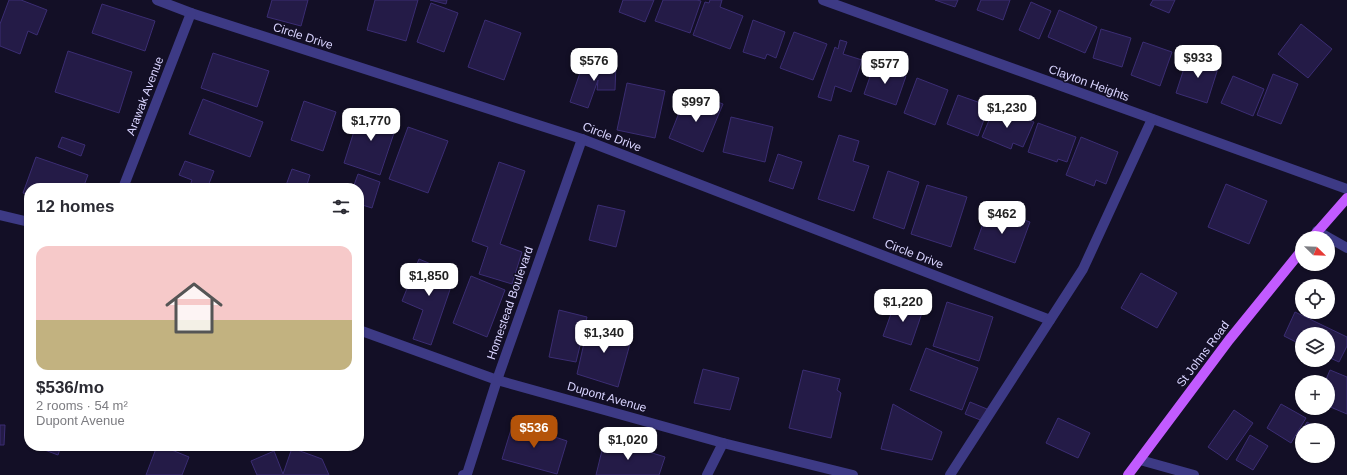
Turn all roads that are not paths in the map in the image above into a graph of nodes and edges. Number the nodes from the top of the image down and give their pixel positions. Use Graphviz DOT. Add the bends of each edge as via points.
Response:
graph roads {
  1 [pos="157,0"];
  2 [pos="823,0"];
  3 [pos="191,13"];
  4 [pos="1152,119"];
  5 [pos="582,139"];
  6 [pos="125,183"];
  7 [pos="1347,189"];
  8 [pos="1347,198"];
  9 [pos="0,216"];
  10 [pos="24,221"];
  11 [pos="1318,231"];
  12 [pos="1335,243"];
  13 [pos="1347,248"];
  14 [pos="1295,259"];
  15 [pos="1050,320"];
  16 [pos="364,332"];
  17 [pos="497,380"];
  18 [pos="723,443"];
  19 [pos="1140,460"];
  20 [pos="463,475"];
  21 [pos="707,475"];
  22 [pos="853,475"];
  23 [pos="950,475"];
  24 [pos="1128,475"];
  25 [pos="1194,475"];
  1 -- 3 [label="street, Circle Drive"];
  2 -- 4 [label="street, Clayton Heights"];
  3 -- 5 [label="street, Circle Drive"];
  3 -- 6 [label="street, Arawak Avenue"];
  4 -- 7 [label="street, Clayton Heights"];
  4 -- 15 [label="street" via="1083,270"];
  5 -- 15 [label="street, Circle Drive"];
  5 -- 17 [label="street, Homestead Boulevard"];
  8 -- 11 [label="main road"];
  9 -- 10 [label="street"];
  12 -- 13 [label="street"];
  14 -- 19 [label="main road, St Johns Road" via="1229,340"];
  15 -- 23 [label="street"];
  16 -- 17 [label="street, Dupont Avenue"];
  17 -- 18 [label="street, Dupont Avenue"];
  17 -- 20 [label="street, Homestead Boulevard" via="467,474"];
  18 -- 21 [label="street"];
  18 -- 22 [label="street, Dupont Avenue"];
  19 -- 24 [label="main road, St Johns Road"];
  19 -- 25 [label="street"];
}
